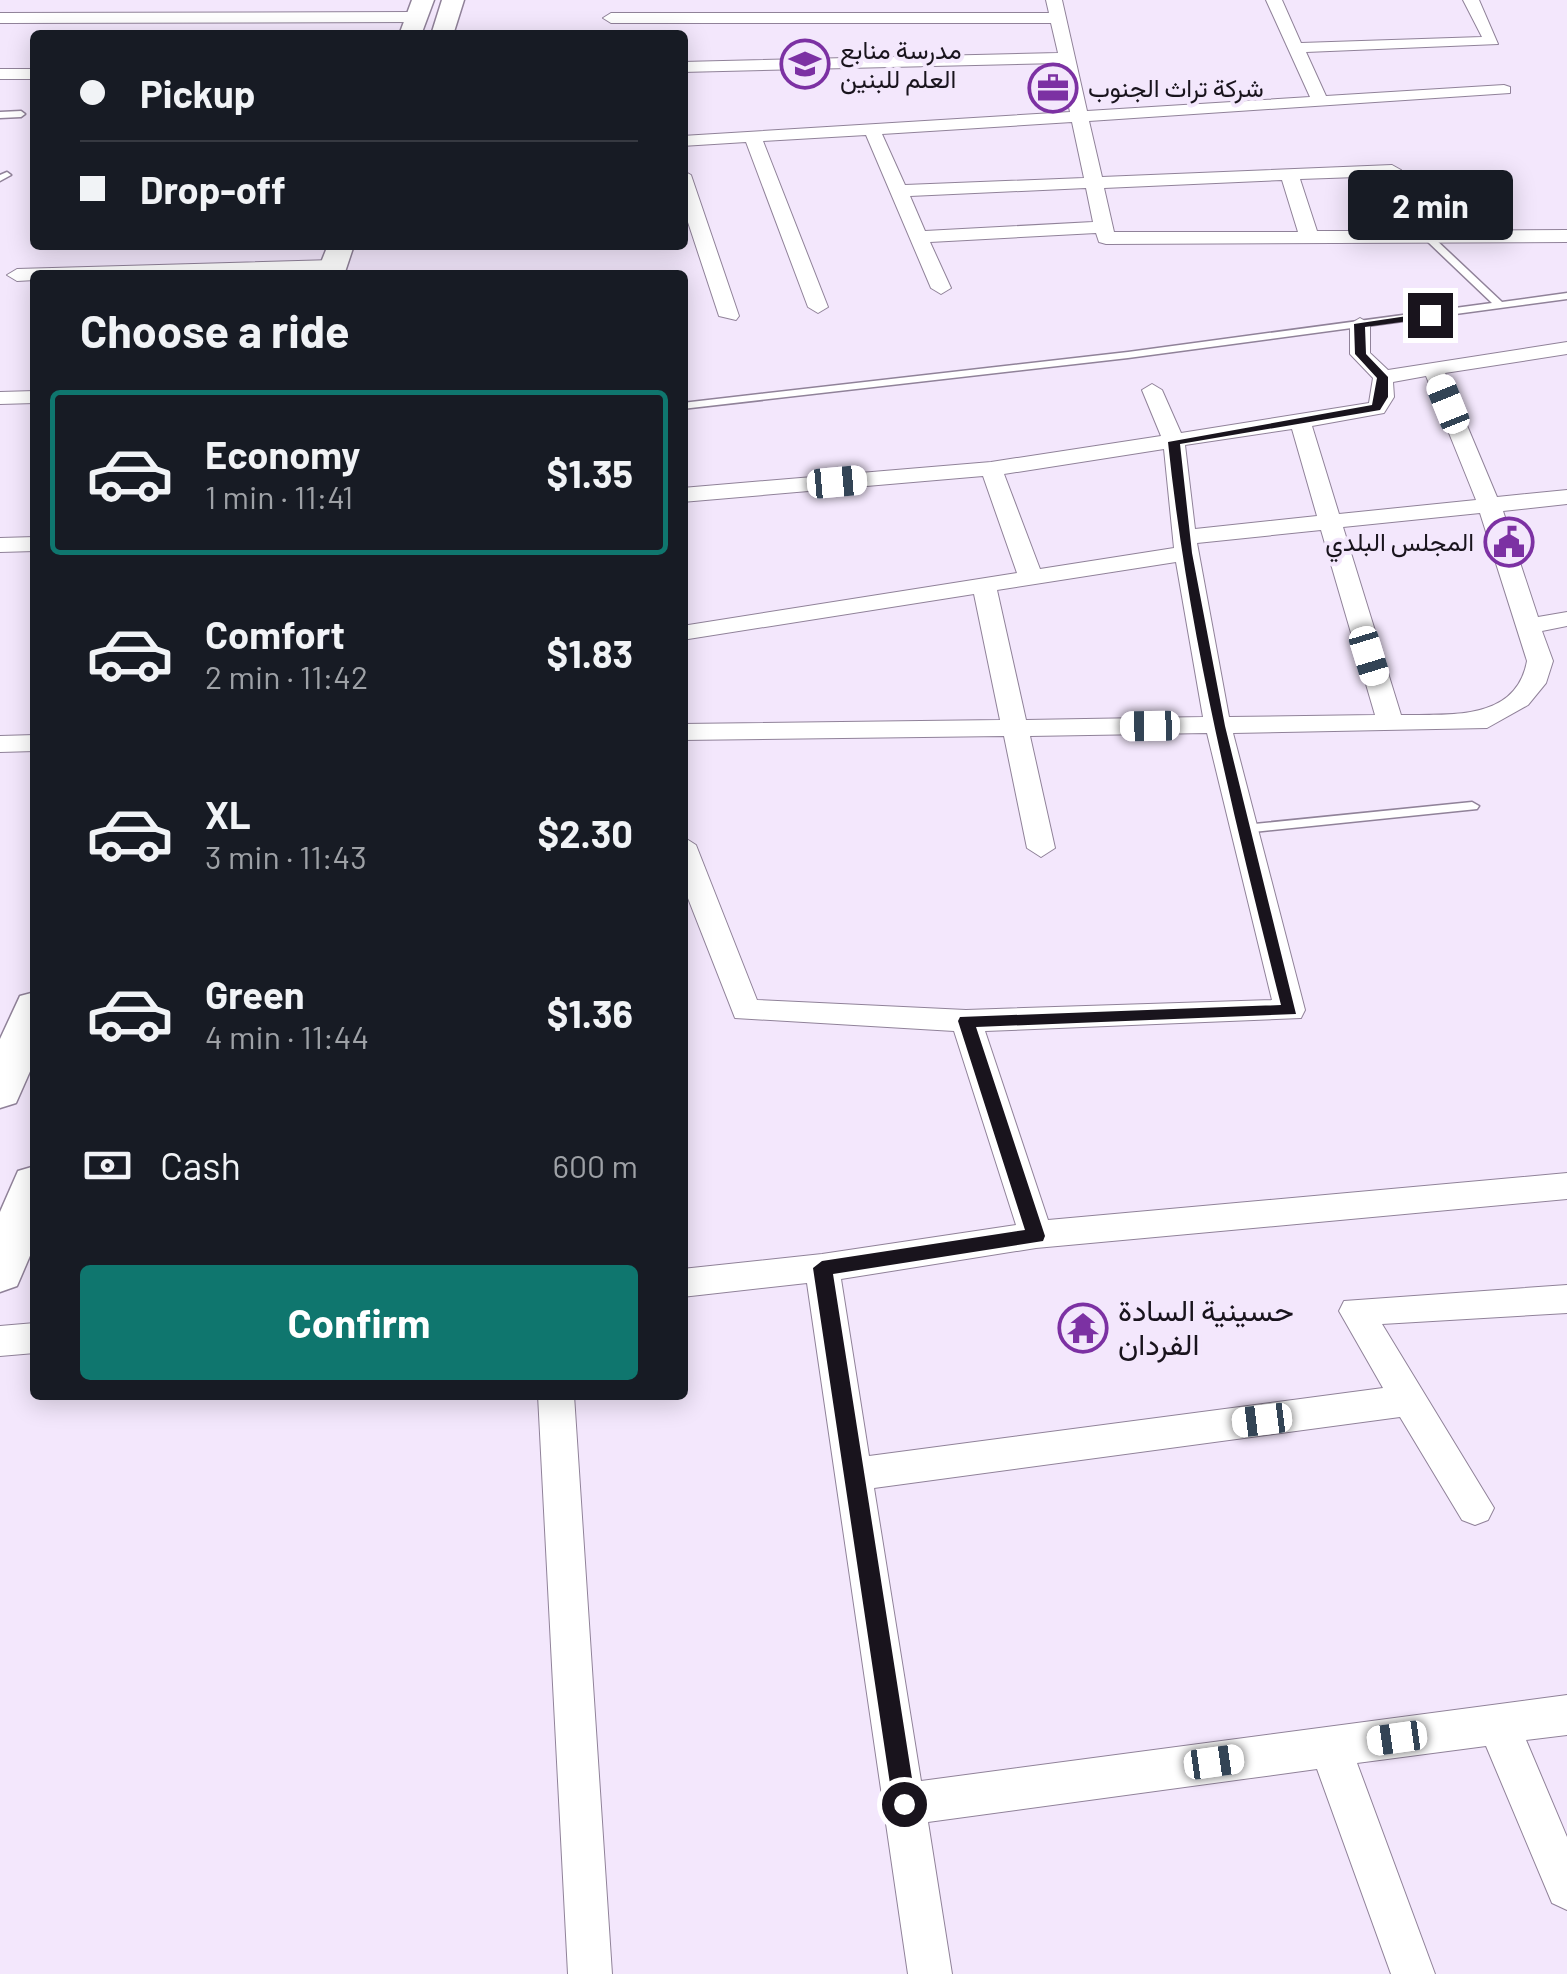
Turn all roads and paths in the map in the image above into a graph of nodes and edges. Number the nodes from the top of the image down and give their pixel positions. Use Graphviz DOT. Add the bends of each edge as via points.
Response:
graph roads {
  1 [pos="453,0"];
  2 [pos="615,0"];
  3 [pos="1274,0"];
  4 [pos="1471,0"];
  5 [pos="1056,9"];
  6 [pos="416,17"];
  7 [pos="0,18"];
  8 [pos="611,18"];
  9 [pos="444,30"];
  10 [pos="607,30"];
  11 [pos="1296,48"];
  12 [pos="1066,58"];
  13 [pos="688,67"];
  14 [pos="0,74"];
  15 [pos="30,74"];
  16 [pos="1504,90"];
  17 [pos="1320,102"];
  18 [pos="21,114"];
  19 [pos="0,115"];
  20 [pos="1080,118"];
  21 [pos="872,130"];
  22 [pos="753,137"];
  23 [pos="688,141"];
  24 [pos="1289,174"];
  25 [pos="1094,184"];
  26 [pos="899,191"];
  27 [pos="688,193"];
  28 [pos="1104,228"];
  29 [pos="1567,236"];
  30 [pos="920,237"];
  31 [pos="1310,237"];
  32 [pos="1430,240"];
  33 [pos="335,262"];
  34 [pos="140,270"];
  35 [pos="18,275"];
  36 [pos="30,275"];
  37 [pos="941,288"];
  38 [pos="1567,296"];
  39 [pos="1500,305"];
  40 [pos="818,307"];
  41 [pos="729,316"];
  42 [pos="1360,324"];
  43 [pos="1567,348"];
  44 [pos="1433,369"];
  45 [pos="1383,377"];
  46 [pos="1152,390"];
  47 [pos="0,398"];
  48 [pos="30,398"];
  49 [pos="688,405"];
  50 [pos="1300,420"];
  51 [pos="1174,442"];
  52 [pos="992,469"];
  53 [pos="688,494"];
  54 [pos="1567,497"];
  55 [pos="1490,507"];
  56 [pos="1328,522"];
  57 [pos="30,544"];
  58 [pos="0,545"];
  59 [pos="1185,545"];
  60 [pos="1032,578"];
  61 [pos="984,586"];
  62 [pos="1567,620"];
  63 [pos="1528,626"];
  64 [pos="688,632"];
  65 [pos="1390,723"];
  66 [pos="1218,726"];
  67 [pos="1015,728"];
  68 [pos="688,732"];
  69 [pos="30,743"];
  70 [pos="0,744"];
  71 [pos="1472,806"];
  72 [pos="1244,829"];
  73 [pos="1041,848"];
  74 [pos="688,860"];
  75 [pos="966,1021"];
  76 [pos="18,1032"];
  77 [pos="0,1090"];
  78 [pos="0,1185"];
  79 [pos="30,1185"];
  80 [pos="1567,1186"];
  81 [pos="30,1195"];
  82 [pos="1036,1236"];
  83 [pos="822,1268"];
  84 [pos="0,1272"];
  85 [pos="688,1283"];
  86 [pos="1567,1299"];
  87 [pos="30,1338"];
  88 [pos="0,1341"];
  89 [pos="556,1400"];
  90 [pos="1410,1400"];
  91 [pos="854,1474"];
  92 [pos="1476,1508"];
  93 [pos="1567,1714"];
  94 [pos="1498,1724"];
  95 [pos="1330,1747"];
  96 [pos="904,1804"];
  97 [pos="1567,1888"];
  98 [pos="590,1974"];
  99 [pos="930,1974"];
  100 [pos="1413,1974"];
  1 -- 9 [label="main road"];
  2 -- 8 [label="street"];
  3 -- 11 [label="street"];
  4 -- 11 [label="street" via="1492,42"];
  5 -- 8 [label="street"];
  5 -- 12 [label="street"];
  6 -- 7 [label="street"];
  8 -- 10 [label="street"];
  11 -- 17 [label="street"];
  12 -- 13 [label="street"];
  12 -- 20 [label="street"];
  14 -- 15 [label="street"];
  16 -- 17 [label="street"];
  17 -- 20 [label="street"];
  18 -- 19 [label="lane"];
  20 -- 21 [label="street"];
  20 -- 25 [label="street"];
  21 -- 22 [label="street"];
  21 -- 26 [label="street"];
  22 -- 23 [label="street"];
  22 -- 40 [label="street"];
  24 -- 25 [label="street"];
  24 -- 31 [label="street"];
  24 -- 32 [label="street" via="1392,170"];
  25 -- 26 [label="street"];
  25 -- 28 [label="street"];
  26 -- 30 [label="street"];
  27 -- 41 [label="street"];
  28 -- 30 [label="street"];
  28 -- 31 [label="street" via="1106,238"];
  29 -- 32 [label="street"];
  30 -- 37 [label="street"];
  31 -- 32 [label="street"];
  32 -- 39 [label="lane"];
  33 -- 34 [label="street"];
  35 -- 36 [label="street"];
  38 -- 39 [label="lane"];
  39 -- 42 [label="lane"];
  42 -- 45 [label="street" via="1360,354"];
  42 -- 49 [label="lane"];
  43 -- 44 [label="street"];
  44 -- 45 [label="street"];
  44 -- 55 [label="street"];
  45 -- 50 [label="street" via="1376,408"];
  46 -- 51 [label="street"];
  47 -- 48 [label="street"];
  50 -- 51 [label="street"];
  50 -- 56 [label="street"];
  51 -- 52 [label="street"];
  51 -- 59 [label="street"];
  52 -- 53 [label="street"];
  52 -- 60 [label="street"];
  54 -- 55 [label="street"];
  55 -- 56 [label="street"];
  55 -- 63 [label="street"];
  56 -- 59 [label="street"];
  56 -- 65 [label="street"];
  57 -- 58 [label="street"];
  59 -- 60 [label="street"];
  59 -- 66 [label="street"];
  60 -- 61 [label="street"];
  61 -- 64 [label="street"];
  61 -- 67 [label="street"];
  62 -- 63 [label="street"];
  63 -- 65 [label="street" via="1539,676 1512,706 1478,722"];
  65 -- 66 [label="street"];
  66 -- 67 [label="street"];
  66 -- 72 [label="street"];
  67 -- 68 [label="street"];
  67 -- 73 [label="street"];
  69 -- 70 [label="street"];
  71 -- 72 [label="lane"];
  72 -- 75 [label="street" via="1290,1010"];
  74 -- 75 [label="street" via="746,1010"];
  75 -- 82 [label="street"];
  76 -- 77 [label="main road"];
  78 -- 79 [label="main road"];
  80 -- 82 [label="street"];
  81 -- 84 [label="main road"];
  82 -- 83 [label="street"];
  83 -- 85 [label="street"];
  83 -- 91 [label="street"];
  86 -- 90 [label="street" via="1356,1311"];
  87 -- 88 [label="street"];
  89 -- 98 [label="street"];
  90 -- 91 [label="street"];
  90 -- 92 [label="street"];
  91 -- 96 [label="street"];
  93 -- 94 [label="street"];
  94 -- 95 [label="street"];
  94 -- 97 [label="street"];
  95 -- 96 [label="street"];
  95 -- 100 [label="street"];
  96 -- 99 [label="street"];
}
